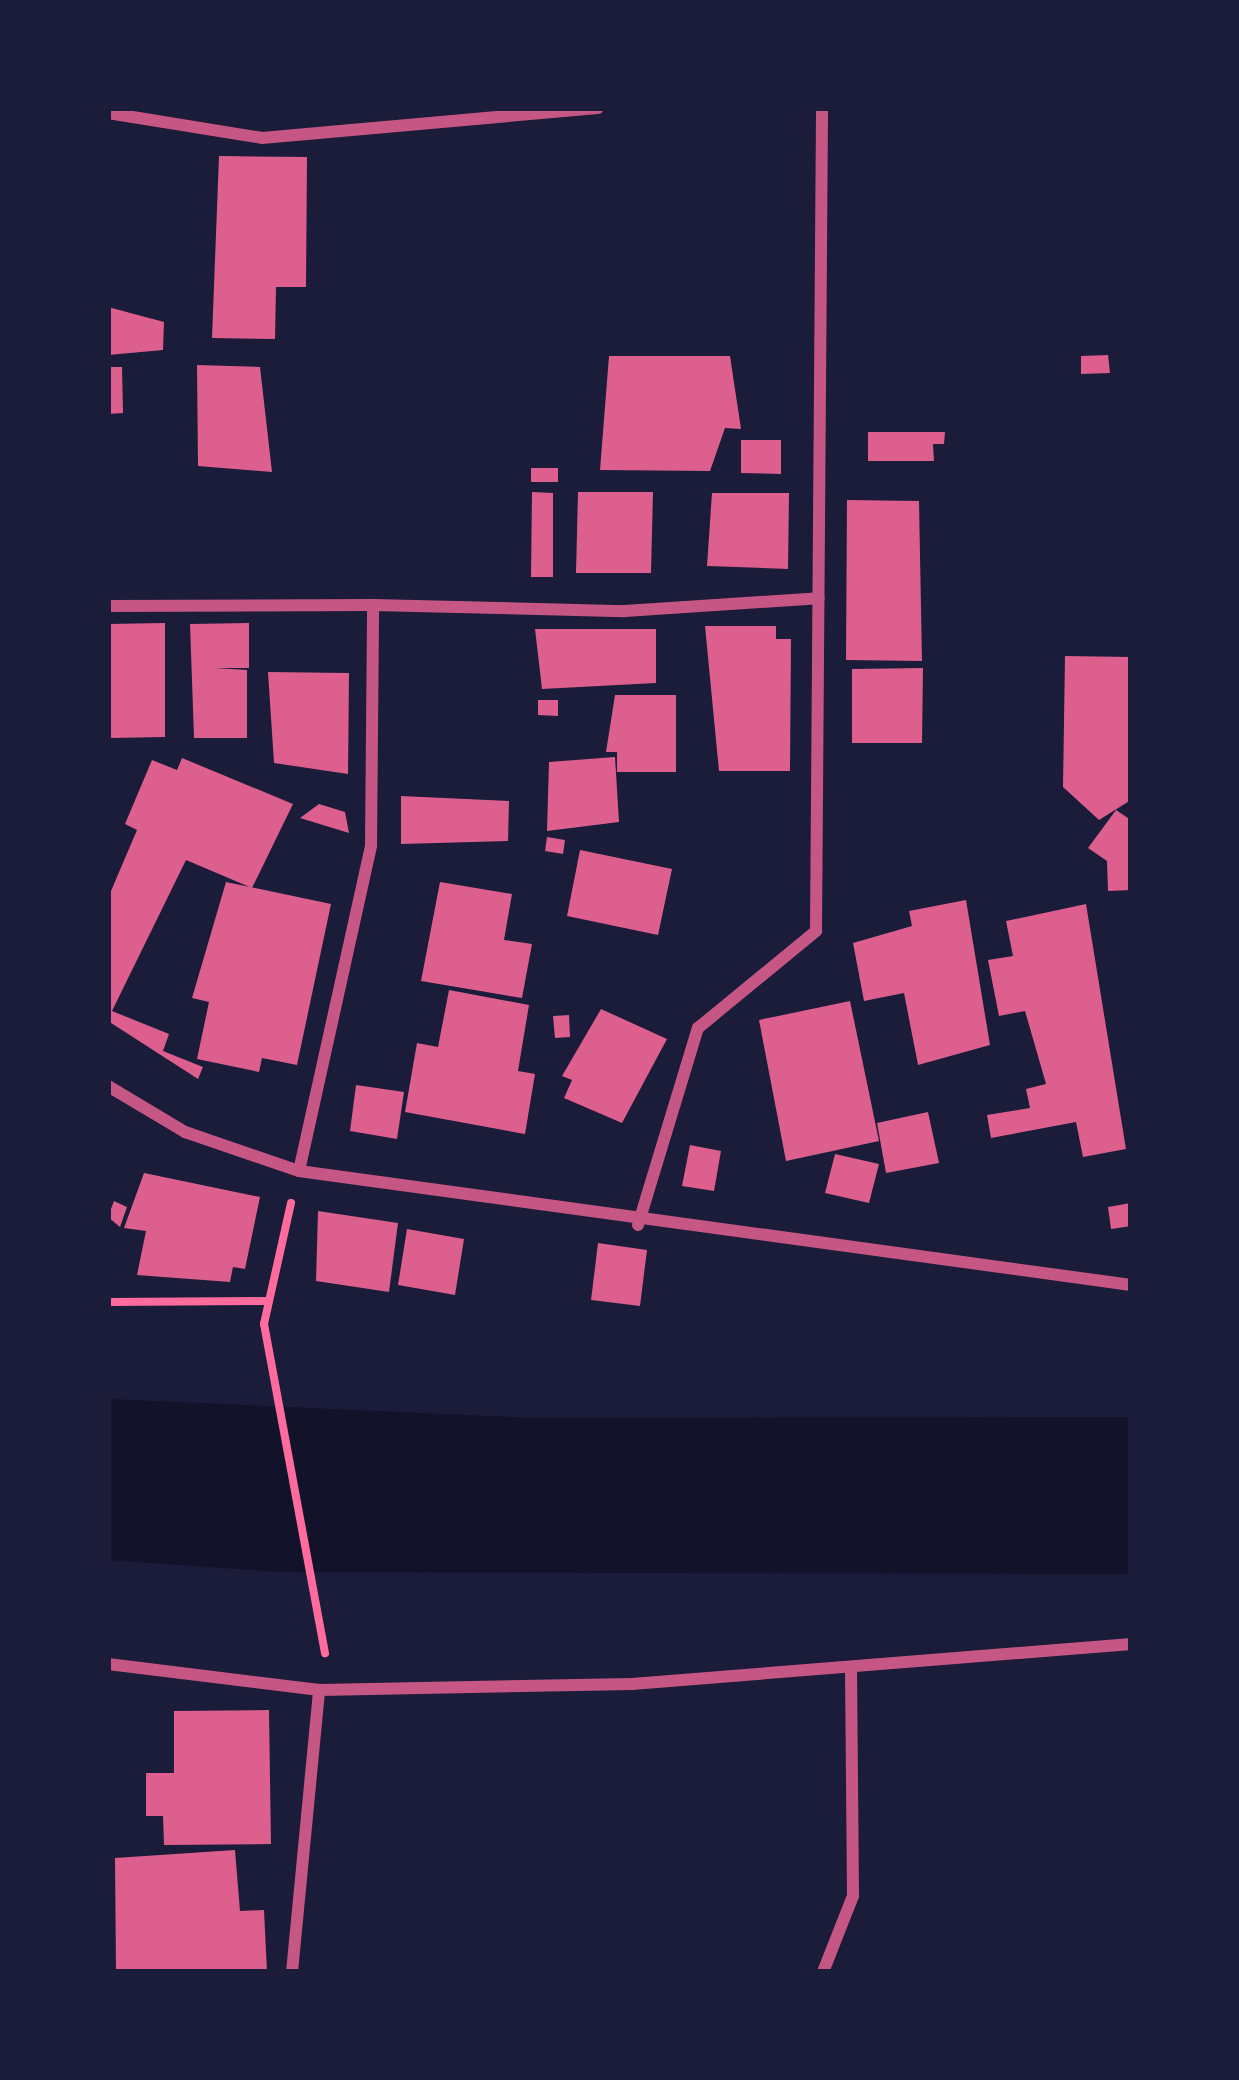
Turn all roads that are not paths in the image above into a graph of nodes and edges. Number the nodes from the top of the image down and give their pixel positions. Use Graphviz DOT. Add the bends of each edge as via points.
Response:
graph roads {
  1 [pos="598,108"];
  2 [pos="822,108"];
  3 [pos="108,113"];
  4 [pos="819,598"];
  5 [pos="374,605"];
  6 [pos="108,606"];
  7 [pos="108,1086"];
  8 [pos="299,1171"];
  9 [pos="638,1225"];
  10 [pos="1131,1285"];
  11 [pos="1131,1644"];
  12 [pos="108,1664"];
  13 [pos="851,1669"];
  14 [pos="320,1690"];
  15 [pos="292,1972"];
  16 [pos="823,1972"];
  1 -- 3 [label="street" via="262,138"];
  2 -- 4 [label="street"];
  4 -- 5 [label="street" via="625,611"];
  4 -- 9 [label="street" via="816,931 698,1028"];
  5 -- 6 [label="street"];
  5 -- 8 [label="street" via="371,846"];
  7 -- 8 [label="street" via="185,1132"];
  8 -- 9 [label="street"];
  9 -- 10 [label="street"];
  11 -- 13 [label="street"];
  12 -- 14 [label="street"];
  13 -- 14 [label="street"];
  13 -- 16 [label="street" via="853,1896"];
  14 -- 15 [label="street"];
}
